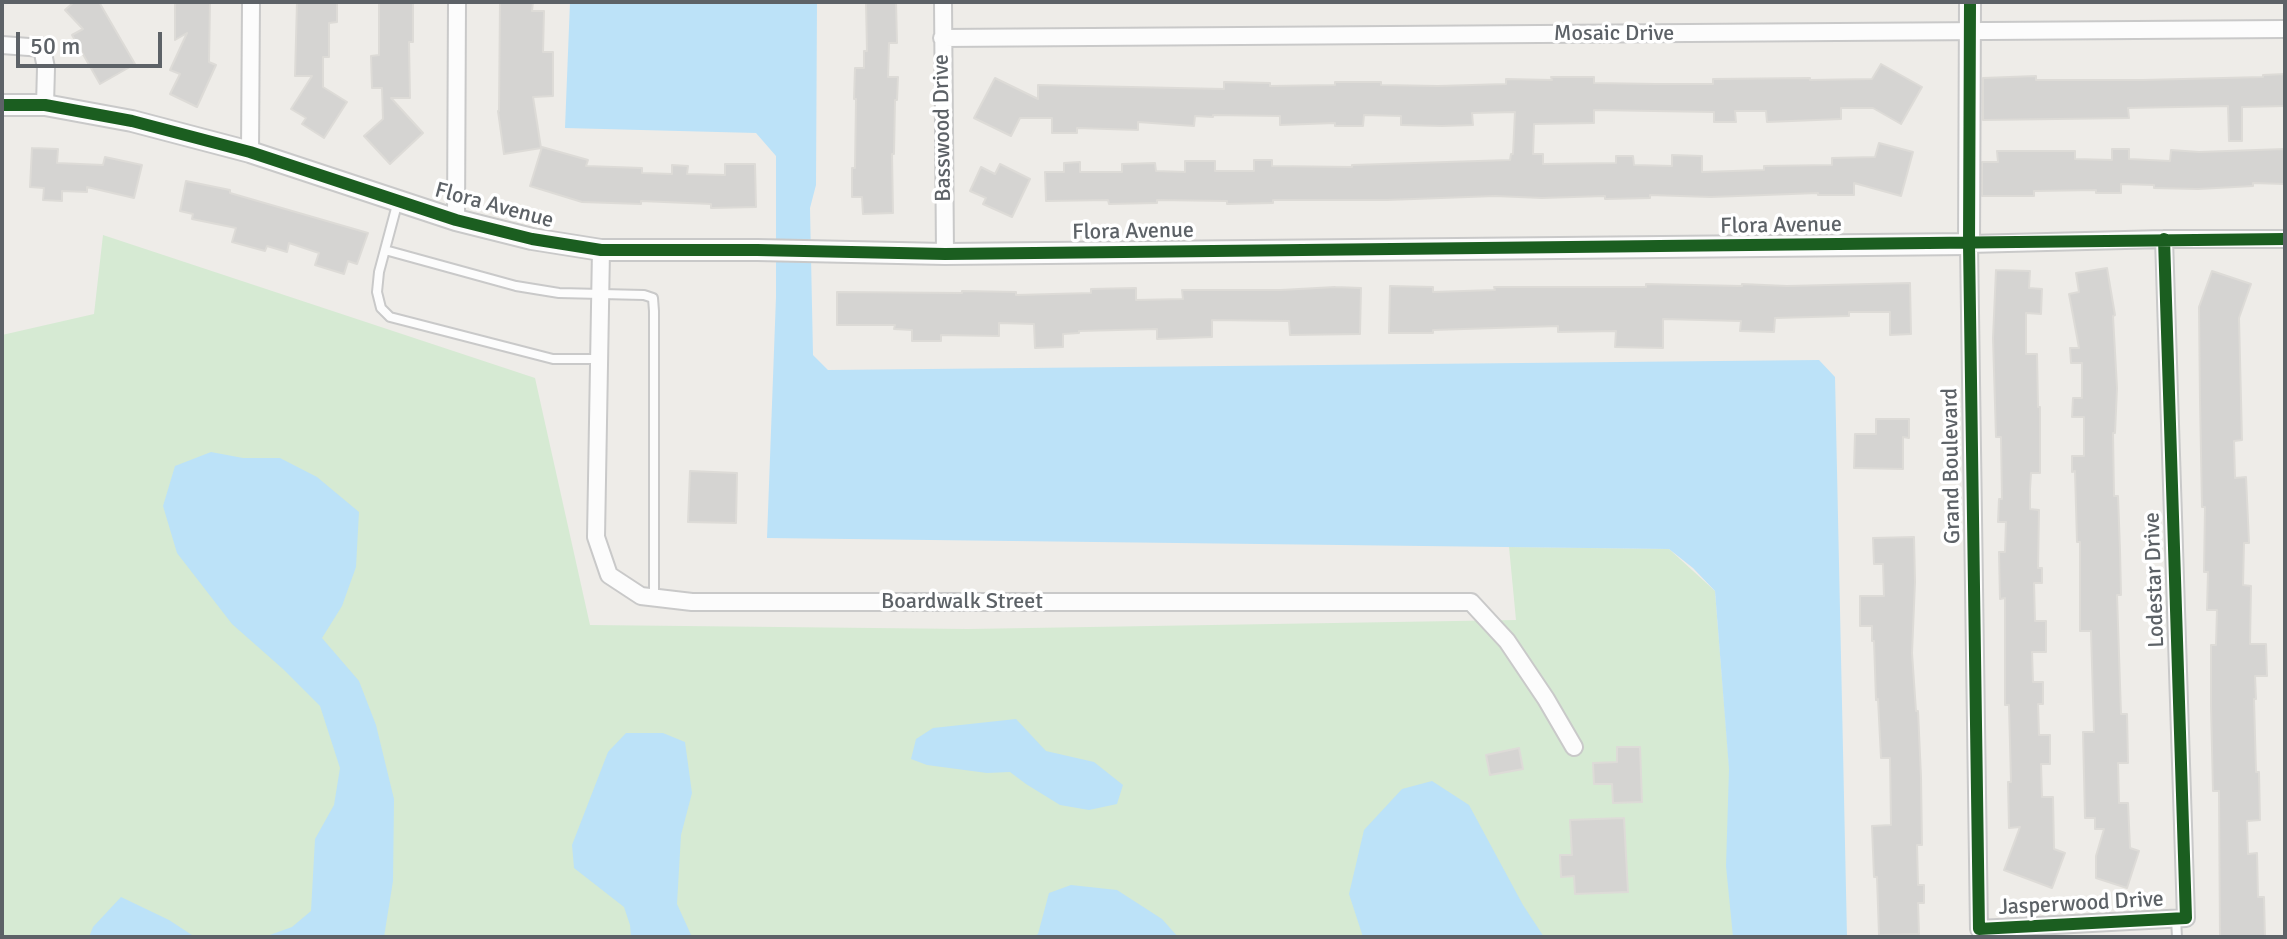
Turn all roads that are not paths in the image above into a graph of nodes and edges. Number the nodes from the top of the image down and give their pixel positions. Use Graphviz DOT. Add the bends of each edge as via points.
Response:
graph roads {
  1 [pos="251,2"];
  2 [pos="457,2"];
  3 [pos="943,2"];
  4 [pos="1970,2"];
  5 [pos="2285,29"];
  6 [pos="1971,31"];
  7 [pos="942,38"];
  8 [pos="2,45"];
  9 [pos="2,105"];
  10 [pos="45,105"];
  11 [pos="250,152"];
  12 [pos="399,201"];
  13 [pos="456,220"];
  14 [pos="2164,239"];
  15 [pos="2285,239"];
  16 [pos="1969,244"];
  17 [pos="385,250"];
  18 [pos="601,250"];
  19 [pos="945,254"];
  20 [pos="600,295"];
  21 [pos="599,359"];
  22 [pos="654,598"];
  23 [pos="1574,747"];
  24 [pos="2181,919"];
  25 [pos="1979,929"];
  26 [pos="2177,937"];
  1 -- 11 [label="street"];
  2 -- 13 [label="street"];
  3 -- 7 [label="street, Basswood Drive"];
  4 -- 6 [label="street, Grand Boulevard"];
  5 -- 6 [label="street, Mosaic Drive"];
  6 -- 7 [label="street, Mosaic Drive"];
  6 -- 16 [label="street, Grand Boulevard"];
  7 -- 19 [label="street, Basswood Drive"];
  8 -- 10 [label="street" via="42,48"];
  9 -- 10 [label="street, Flora Avenue"];
  10 -- 11 [label="street, Flora Avenue"];
  11 -- 12 [label="street, Flora Avenue"];
  12 -- 13 [label="street, Flora Avenue"];
  12 -- 17 [label="lane"];
  13 -- 18 [label="street, Flora Avenue"];
  14 -- 15 [label="street, Flora Avenue"];
  14 -- 16 [label="street, Flora Avenue"];
  14 -- 24 [label="street, Lodestar Drive"];
  16 -- 19 [label="street, Flora Avenue"];
  16 -- 25 [label="street, Grand Boulevard"];
  17 -- 20 [label="lane" via="516,286"];
  17 -- 21 [label="lane" via="377,292 390,317 553,359"];
  18 -- 19 [label="street, Flora Avenue"];
  18 -- 20 [label="street, Boardwalk Street"];
  20 -- 21 [label="street, Boardwalk Street"];
  20 -- 22 [label="lane" via="653,298"];
  21 -- 22 [label="street, Boardwalk Street" via="596,537 609,575 641,596"];
  22 -- 23 [label="street, Boardwalk Street" via="1471,602 1507,641"];
  24 -- 25 [label="street, Jasperwood Drive"];
  24 -- 26 [label="lane"];
}
